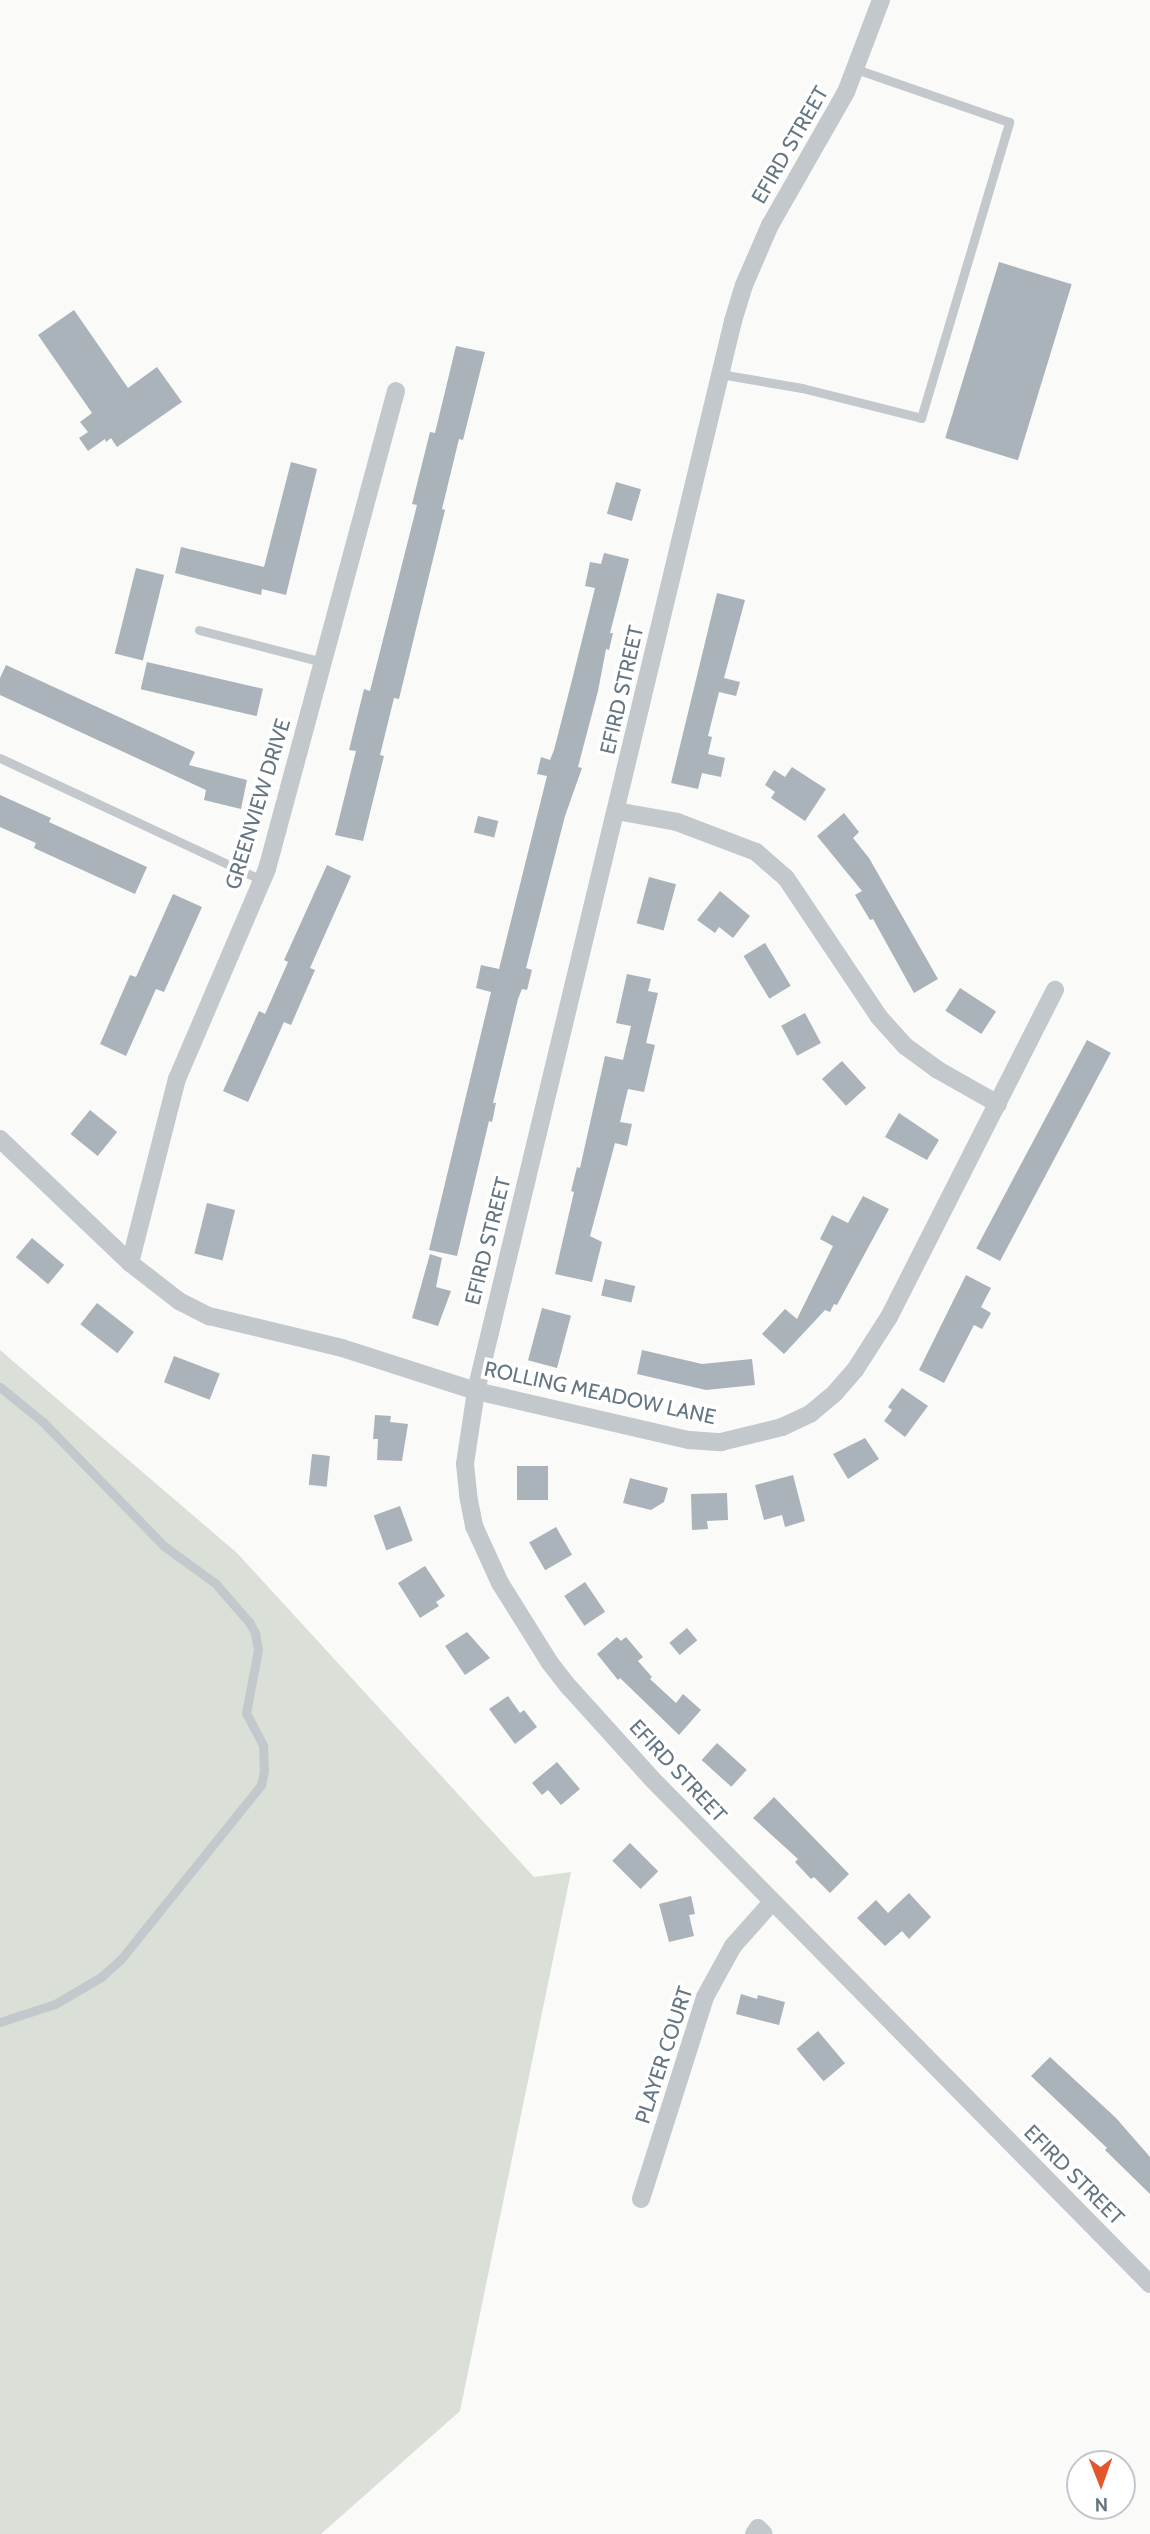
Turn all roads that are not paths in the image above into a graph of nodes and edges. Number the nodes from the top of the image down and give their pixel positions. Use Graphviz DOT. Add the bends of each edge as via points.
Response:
graph roads {
  1 [pos="881,0"];
  2 [pos="856,69"];
  3 [pos="720,374"];
  4 [pos="396,391"];
  5 [pos="199,630"];
  6 [pos="323,662"];
  7 [pos="0,758"];
  8 [pos="616,811"];
  9 [pos="262,880"];
  10 [pos="1055,990"];
  11 [pos="998,1104"];
  12 [pos="0,1139"];
  13 [pos="130,1263"];
  14 [pos="0,1387"];
  15 [pos="475,1391"];
  16 [pos="772,1902"];
  17 [pos="0,2022"];
  18 [pos="641,2199"];
  19 [pos="1150,2284"];
  1 -- 2 [label="street, EFIRD STREET"];
  2 -- 3 [label="street, EFIRD STREET" via="829,126 770,225 744,285"];
  2 -- 3 [label="lane" via="1009,121 920,418 802,388"];
  3 -- 8 [label="street, EFIRD STREET"];
  4 -- 6 [label="street, GREENVIEW DRIVE"];
  5 -- 6 [label="lane"];
  6 -- 9 [label="street, GREENVIEW DRIVE"];
  7 -- 9 [label="lane"];
  8 -- 11 [label="street" via="677,822 756,852 786,878 879,1017 905,1046"];
  8 -- 15 [label="street, EFIRD STREET"];
  9 -- 13 [label="street, GREENVIEW DRIVE" via="177,1079"];
  10 -- 11 [label="street, ROLLING MEADOW LANE"];
  11 -- 15 [label="street, ROLLING MEADOW LANE" via="873,1344 834,1394 810,1414 782,1427 720,1442 690,1440"];
  12 -- 13 [label="street, ROLLING MEADOW LANE"];
  13 -- 15 [label="street, ROLLING MEADOW LANE" via="179,1301 209,1316 342,1348"];
  14 -- 17 [label="lane" via="43,1422 164,1546 232,1598 256,1633 258,1650 246,1713 263,1745 264,1771 261,1785 121,1959 101,1977 55,2004"];
  15 -- 16 [label="street, EFIRD STREET" via="465,1464 468,1495 486,1555 515,1611 569,1687"];
  16 -- 18 [label="street, PLAYER COURT" via="733,1946 705,1997"];
  16 -- 19 [label="street, EFIRD STREET"];
}
